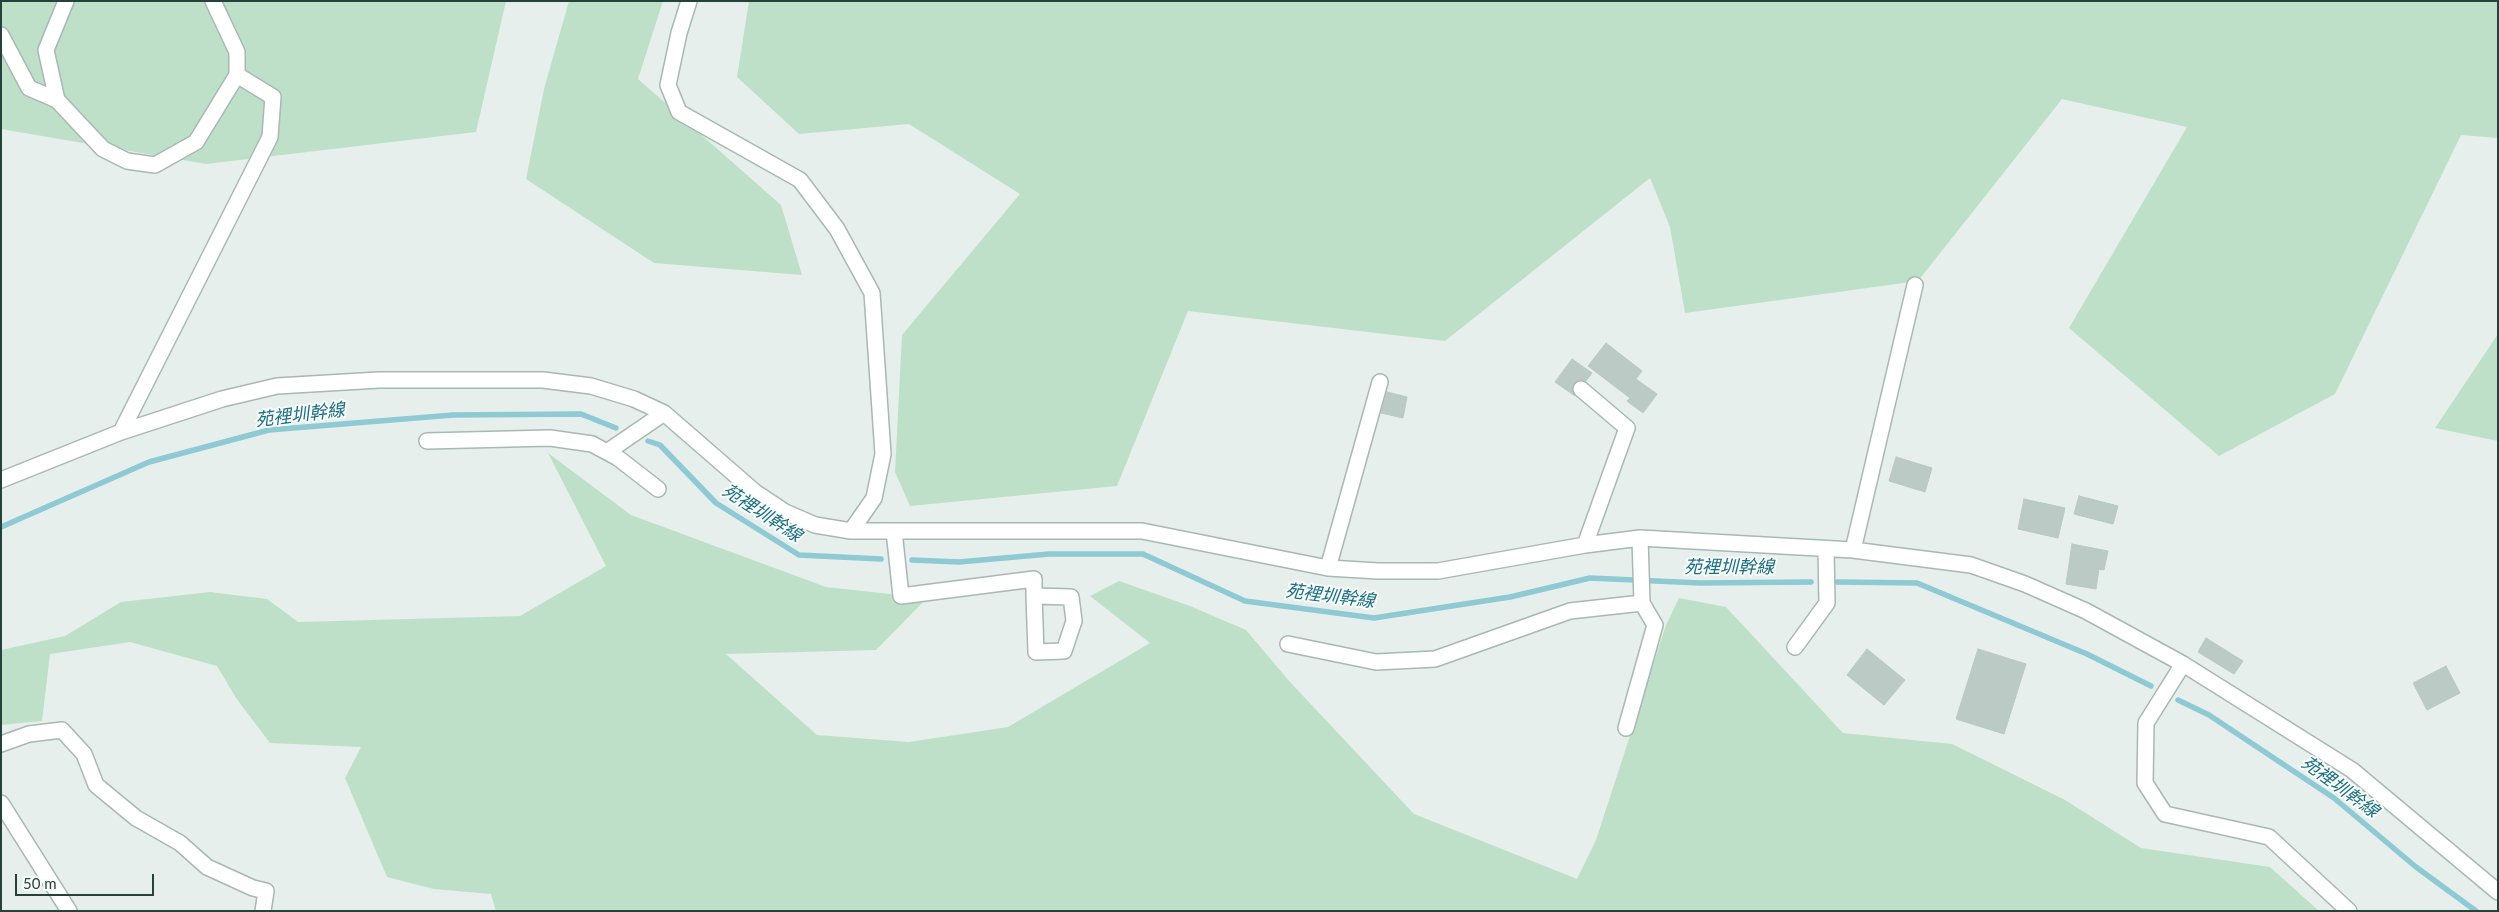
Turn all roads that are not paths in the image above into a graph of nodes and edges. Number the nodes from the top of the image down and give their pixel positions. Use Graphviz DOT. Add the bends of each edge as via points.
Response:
graph roads {
  1 [pos="66,1"];
  2 [pos="213,1"];
  3 [pos="689,1"];
  4 [pos="1,35"];
  5 [pos="237,75"];
  6 [pos="57,100"];
  7 [pos="1915,285"];
  8 [pos="1380,382"];
  9 [pos="1581,389"];
  10 [pos="664,413"];
  11 [pos="122,432"];
  12 [pos="427,441"];
  13 [pos="607,452"];
  14 [pos="1,480"];
  15 [pos="658,489"];
  16 [pos="851,532"];
  17 [pos="894,532"];
  18 [pos="1640,538"];
  19 [pos="1585,545"];
  20 [pos="1826,549"];
  21 [pos="1853,550"];
  22 [pos="1328,568"];
  23 [pos="1034,596"];
  24 [pos="1642,603"];
  25 [pos="1288,644"];
  26 [pos="1795,647"];
  27 [pos="2183,664"];
  28 [pos="1626,728"];
  29 [pos="1,744"];
  30 [pos="1,802"];
  31 [pos="2498,892"];
  32 [pos="69,911"];
  33 [pos="262,911"];
  34 [pos="2349,911"];
  1 -- 6 [label="street" via="46,50"];
  2 -- 5 [label="street" via="237,52"];
  3 -- 16 [label="street" via="668,85 679,112 800,180 837,229 872,293 883,454 874,498"];
  4 -- 6 [label="street" via="29,88"];
  5 -- 6 [label="street" via="196,142 155,165 127,161 103,149"];
  5 -- 11 [label="street" via="274,97 270,137"];
  7 -- 21 [label="street"];
  8 -- 22 [label="street"];
  9 -- 19 [label="street" via="1627,428"];
  10 -- 11 [label="street" via="634,399 591,386 543,380 379,380 276,386 222,399"];
  10 -- 13 [label="street"];
  10 -- 16 [label="street" via="755,492 785,512 815,525"];
  11 -- 14 [label="street"];
  12 -- 13 [label="street" via="550,438 592,444"];
  13 -- 15 [label="street"];
  16 -- 17 [label="street"];
  17 -- 22 [label="street" via="1142,532"];
  17 -- 23 [label="street" via="901,596 1034,579"];
  18 -- 19 [label="street"];
  18 -- 20 [label="street"];
  18 -- 24 [label="street"];
  19 -- 22 [label="street" via="1438,571"];
  20 -- 21 [label="street"];
  20 -- 26 [label="street" via="1827,603"];
  21 -- 27 [label="street" via="1971,565 2086,611"];
  24 -- 25 [label="street" via="1570,611 1435,659 1376,662"];
  24 -- 28 [label="street" via="1655,625"];
  27 -- 31 [label="street" via="2352,770"];
  27 -- 34 [label="street" via="2146,723 2145,783 2166,814 2269,837"];
  29 -- 33 [label="street" via="29,734 62,730 84,754 96,785 136,818 180,844 207,867 266,891"];
  30 -- 32 [label="street"];
}
